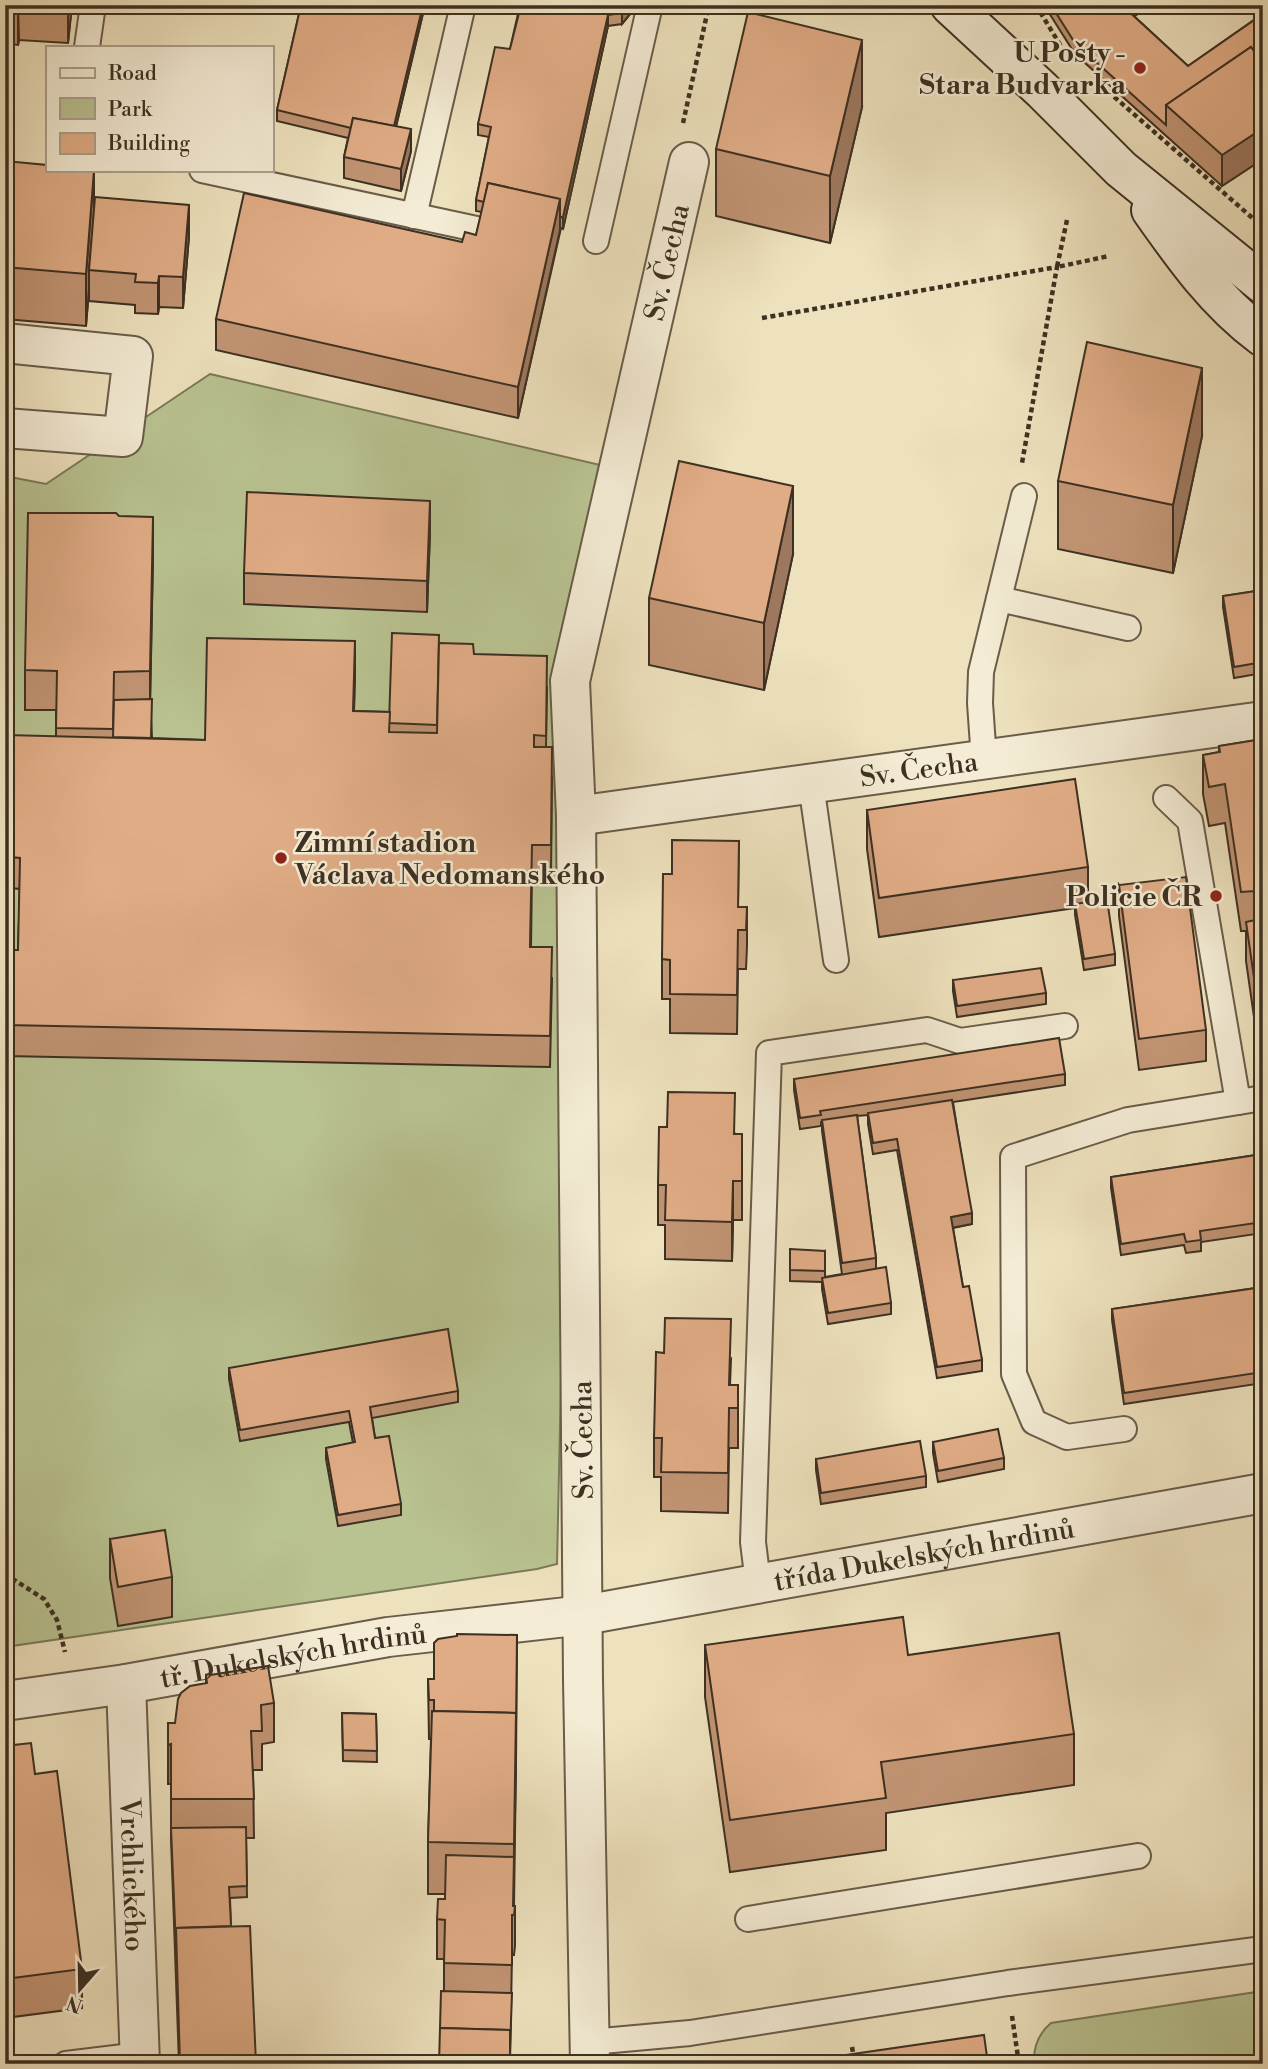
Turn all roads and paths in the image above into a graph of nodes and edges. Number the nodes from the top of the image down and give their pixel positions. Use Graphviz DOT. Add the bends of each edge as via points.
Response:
graph roads {
  1 [pos="93,5"];
  2 [pos="463,5"];
  3 [pos="650,5"];
  4 [pos="709,5"];
  5 [pos="950,5"];
  6 [pos="1036,5"];
  7 [pos="87,46"];
  8 [pos="1068,56"];
  9 [pos="1088,74"];
  10 [pos="689,162"];
  11 [pos="1121,169"];
  12 [pos="211,172"];
  13 [pos="414,216"];
  14 [pos="1067,220"];
  15 [pos="1263,227"];
  16 [pos="481,230"];
  17 [pos="596,241"];
  18 [pos="1109,256"];
  19 [pos="1057,267"];
  20 [pos="1263,284"];
  21 [pos="762,318"];
  22 [pos="1263,337"];
  23 [pos="5,343"];
  24 [pos="5,428"];
  25 [pos="1024,496"];
  26 [pos="999,599"];
  27 [pos="1128,628"];
  28 [pos="1263,721"];
  29 [pos="984,760"];
  30 [pos="811,784"];
  31 [pos="1166,798"];
  32 [pos="576,816"];
  33 [pos="835,960"];
  34 [pos="1065,1026"];
  35 [pos="1263,1098"];
  36 [pos="1238,1102"];
  37 [pos="1124,1429"];
  38 [pos="1263,1493"];
  39 [pos="5,1574"];
  40 [pos="758,1583"];
  41 [pos="583,1615"];
  42 [pos="66,1660"];
  43 [pos="126,1684"];
  44 [pos="5,1702"];
  45 [pos="1138,1856"];
  46 [pos="748,1919"];
  47 [pos="1263,1949"];
  48 [pos="1009,1983"];
  49 [pos="852,2047"];
  50 [pos="590,2053"];
  51 [pos="140,2059"];
  52 [pos="66,2064"];
  53 [pos="855,2064"];
  54 [pos="1019,2064"];
  1 -- 7 [label="lane"];
  2 -- 13 [label="lane"];
  3 -- 17 [label="lane"];
  4 -- 10 [label="path" via="681,132 692,151"];
  5 -- 11 [label="street"];
  6 -- 8 [label="path"];
  9 -- 15 [label="path"];
  10 -- 32 [label="street, Sv. Čecha" via="570,681"];
  11 -- 20 [label="street"];
  11 -- 22 [label="street" via="1197,275"];
  12 -- 13 [label="lane"];
  13 -- 16 [label="lane"];
  14 -- 19 [label="path"];
  18 -- 19 [label="path"];
  19 -- 21 [label="path"];
  19 -- 25 [label="path" via="1018,481"];
  23 -- 24 [label="street" via="133,356 123,437"];
  25 -- 26 [label="lane"];
  26 -- 27 [label="lane"];
  26 -- 29 [label="lane" via="981,672"];
  28 -- 29 [label="street, Sv. Čecha"];
  29 -- 30 [label="street, Sv. Čecha"];
  30 -- 32 [label="street, Sv. Čecha"];
  30 -- 33 [label="lane"];
  31 -- 36 [label="lane" via="1191,821"];
  32 -- 41 [label="street, Sv. Čecha"];
  34 -- 40 [label="lane" via="960,1041 927,1030 769,1053 752,1542"];
  35 -- 36 [label="lane"];
  36 -- 37 [label="lane" via="1128,1120 1013,1157 1014,1374 1034,1422 1067,1437"];
  38 -- 40 [label="street, třída Dukelských hrdinů"];
  39 -- 42 [label="path" via="44,1599 57,1620"];
  40 -- 41 [label="street, třída Dukelských hrdinů"];
  41 -- 43 [label="street, tř. Dukelských hrdinů" via="388,1637"];
  41 -- 50 [label="street, Sv. Čecha"];
  43 -- 44 [label="street, tř. Dukelských hrdinů"];
  43 -- 51 [label="street, Vrchlického"];
  45 -- 46 [label="lane"];
  47 -- 48 [label="lane"];
  48 -- 50 [label="lane"];
  48 -- 54 [label="path"];
  49 -- 53 [label="path"];
  51 -- 52 [label="lane"];
}
